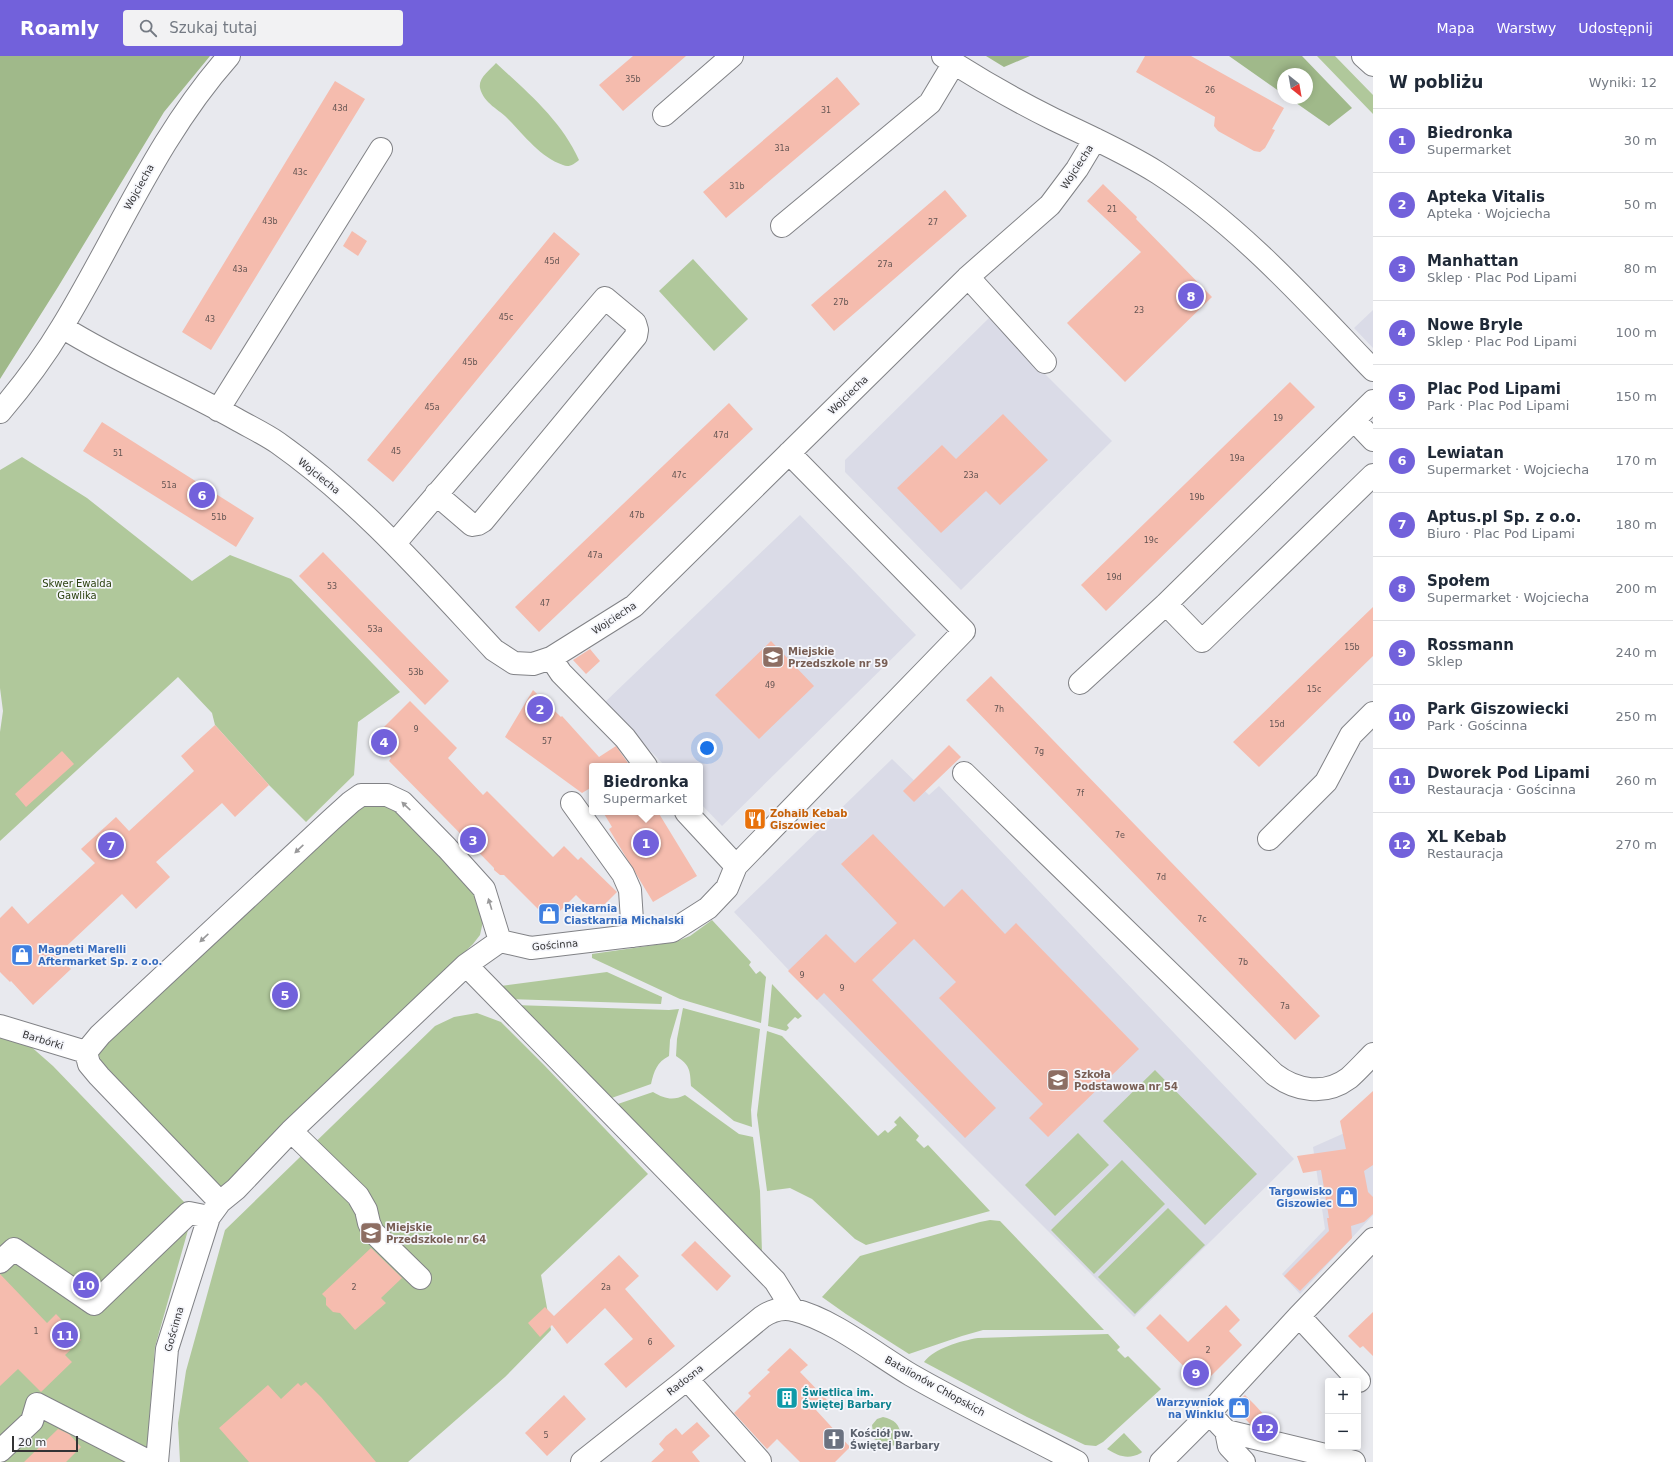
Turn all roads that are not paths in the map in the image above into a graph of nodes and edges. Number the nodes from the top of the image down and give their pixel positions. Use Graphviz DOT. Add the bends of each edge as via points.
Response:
graph roads {
  1 [pos="229,56"];
  2 [pos="732,56"];
  3 [pos="1363,56"];
  4 [pos="948,60"];
  5 [pos="1373,65"];
  6 [pos="664,116"];
  7 [pos="1095,139"];
  8 [pos="381,149"];
  9 [pos="782,226"];
  10 [pos="968,277"];
  11 [pos="62,327"];
  12 [pos="1045,362"];
  13 [pos="1373,370"];
  14 [pos="1373,401"];
  15 [pos="218,410"];
  16 [pos="0,412"];
  17 [pos="1354,420"];
  18 [pos="1373,440"];
  19 [pos="789,453"];
  20 [pos="1373,475"];
  21 [pos="436,494"];
  22 [pos="395,543"];
  23 [pos="1166,604"];
  24 [pos="552,658"];
  25 [pos="1080,683"];
  26 [pos="1373,713"];
  27 [pos="644,763"];
  28 [pos="964,773"];
  29 [pos="572,803"];
  30 [pos="689,815"];
  31 [pos="1269,839"];
  32 [pos="736,866"];
  33 [pos="633,936"];
  34 [pos="500,941"];
  35 [pos="466,965"];
  36 [pos="0,1026"];
  37 [pos="86,1052"];
  38 [pos="1373,1054"];
  39 [pos="291,1131"];
  40 [pos="215,1210"];
  41 [pos="1373,1239"];
  42 [pos="0,1262"];
  43 [pos="420,1278"];
  44 [pos="793,1310"];
  45 [pos="1299,1316"];
  46 [pos="1356,1378"];
  47 [pos="687,1379"];
  48 [pos="1209,1413"];
  49 [pos="1226,1431"];
  50 [pos="0,1451"];
  51 [pos="760,1461"];
  52 [pos="152,1462"];
  53 [pos="157,1462"];
  54 [pos="582,1462"];
  55 [pos="1078,1462"];
  56 [pos="1161,1462"];
  57 [pos="1244,1462"];
  58 [pos="1354,1462"];
  1 -- 11 [label="street, Wojciecha" via="190,105 162,146"];
  2 -- 6 [label="street"];
  3 -- 5 [label="street"];
  4 -- 7 [label="street, Wojciecha" via="1011,97"];
  4 -- 9 [label="street" via="930,103"];
  7 -- 10 [label="street, Wojciecha" via="1050,204"];
  7 -- 13 [label="street, Wojciecha" via="1157,172 1228,225 1290,284"];
  8 -- 15 [label="street"];
  10 -- 12 [label="street"];
  10 -- 19 [label="street, Wojciecha"];
  11 -- 15 [label="street, Wojciecha" via="91,345"];
  11 -- 16 [label="street, Wojciecha" via="40,362"];
  14 -- 17 [label="street"];
  15 -- 22 [label="street, Wojciecha" via="277,443 329,484"];
  17 -- 18 [label="street"];
  17 -- 23 [label="street"];
  19 -- 24 [label="street, Wojciecha" via="634,606"];
  19 -- 32 [label="street" via="964,631"];
  20 -- 23 [label="street" via="1202,641"];
  21 -- 21 [label="street" via="604,298 635,323 638,330 636,336 483,521 472,525"];
  21 -- 22 [label="street"];
  22 -- 24 [label="street, Wojciecha" via="494,650 514,662 533,664"];
  23 -- 25 [label="street"];
  24 -- 27 [label="street" via="561,673 625,738"];
  26 -- 31 [label="street" via="1351,734 1326,782"];
  28 -- 38 [label="street" via="1282,1080 1305,1090 1325,1088 1349,1078"];
  29 -- 33 [label="street" via="623,874 630,890"];
  30 -- 32 [label="street"];
  32 -- 33 [label="street, Gościnna" via="727,888 708,908 672,931"];
  33 -- 34 [label="street, Gościnna" via="531,948"];
  34 -- 35 [label="street"];
  34 -- 37 [label="street, one-way" via="484,889 447,848 402,802 387,795 361,795 325,825 100,1035"];
  35 -- 39 [label="street"];
  35 -- 44 [label="street" via="775,1281"];
  36 -- 37 [label="street, Barbórki"];
  37 -- 40 [label="street" via="89,1064"];
  39 -- 40 [label="street"];
  39 -- 43 [label="street" via="358,1196 373,1232"];
  40 -- 42 [label="street" via="189,1214 94,1304 14,1249"];
  40 -- 53 [label="street, Gościnna" via="166,1348"];
  41 -- 45 [label="street"];
  44 -- 47 [label="street, Radosna" via="769,1312"];
  44 -- 55 [label="street, Batalionów Chłopskich" via="831,1325 922,1381"];
  45 -- 46 [label="street"];
  45 -- 48 [label="street"];
  47 -- 51 [label="street"];
  47 -- 54 [label="street, Radosna"];
  48 -- 49 [label="street"];
  48 -- 56 [label="street"];
  49 -- 57 [label="street" via="1229,1446"];
  49 -- 58 [label="street"];
  50 -- 52 [label="street" via="32,1421 37,1404"];
}
